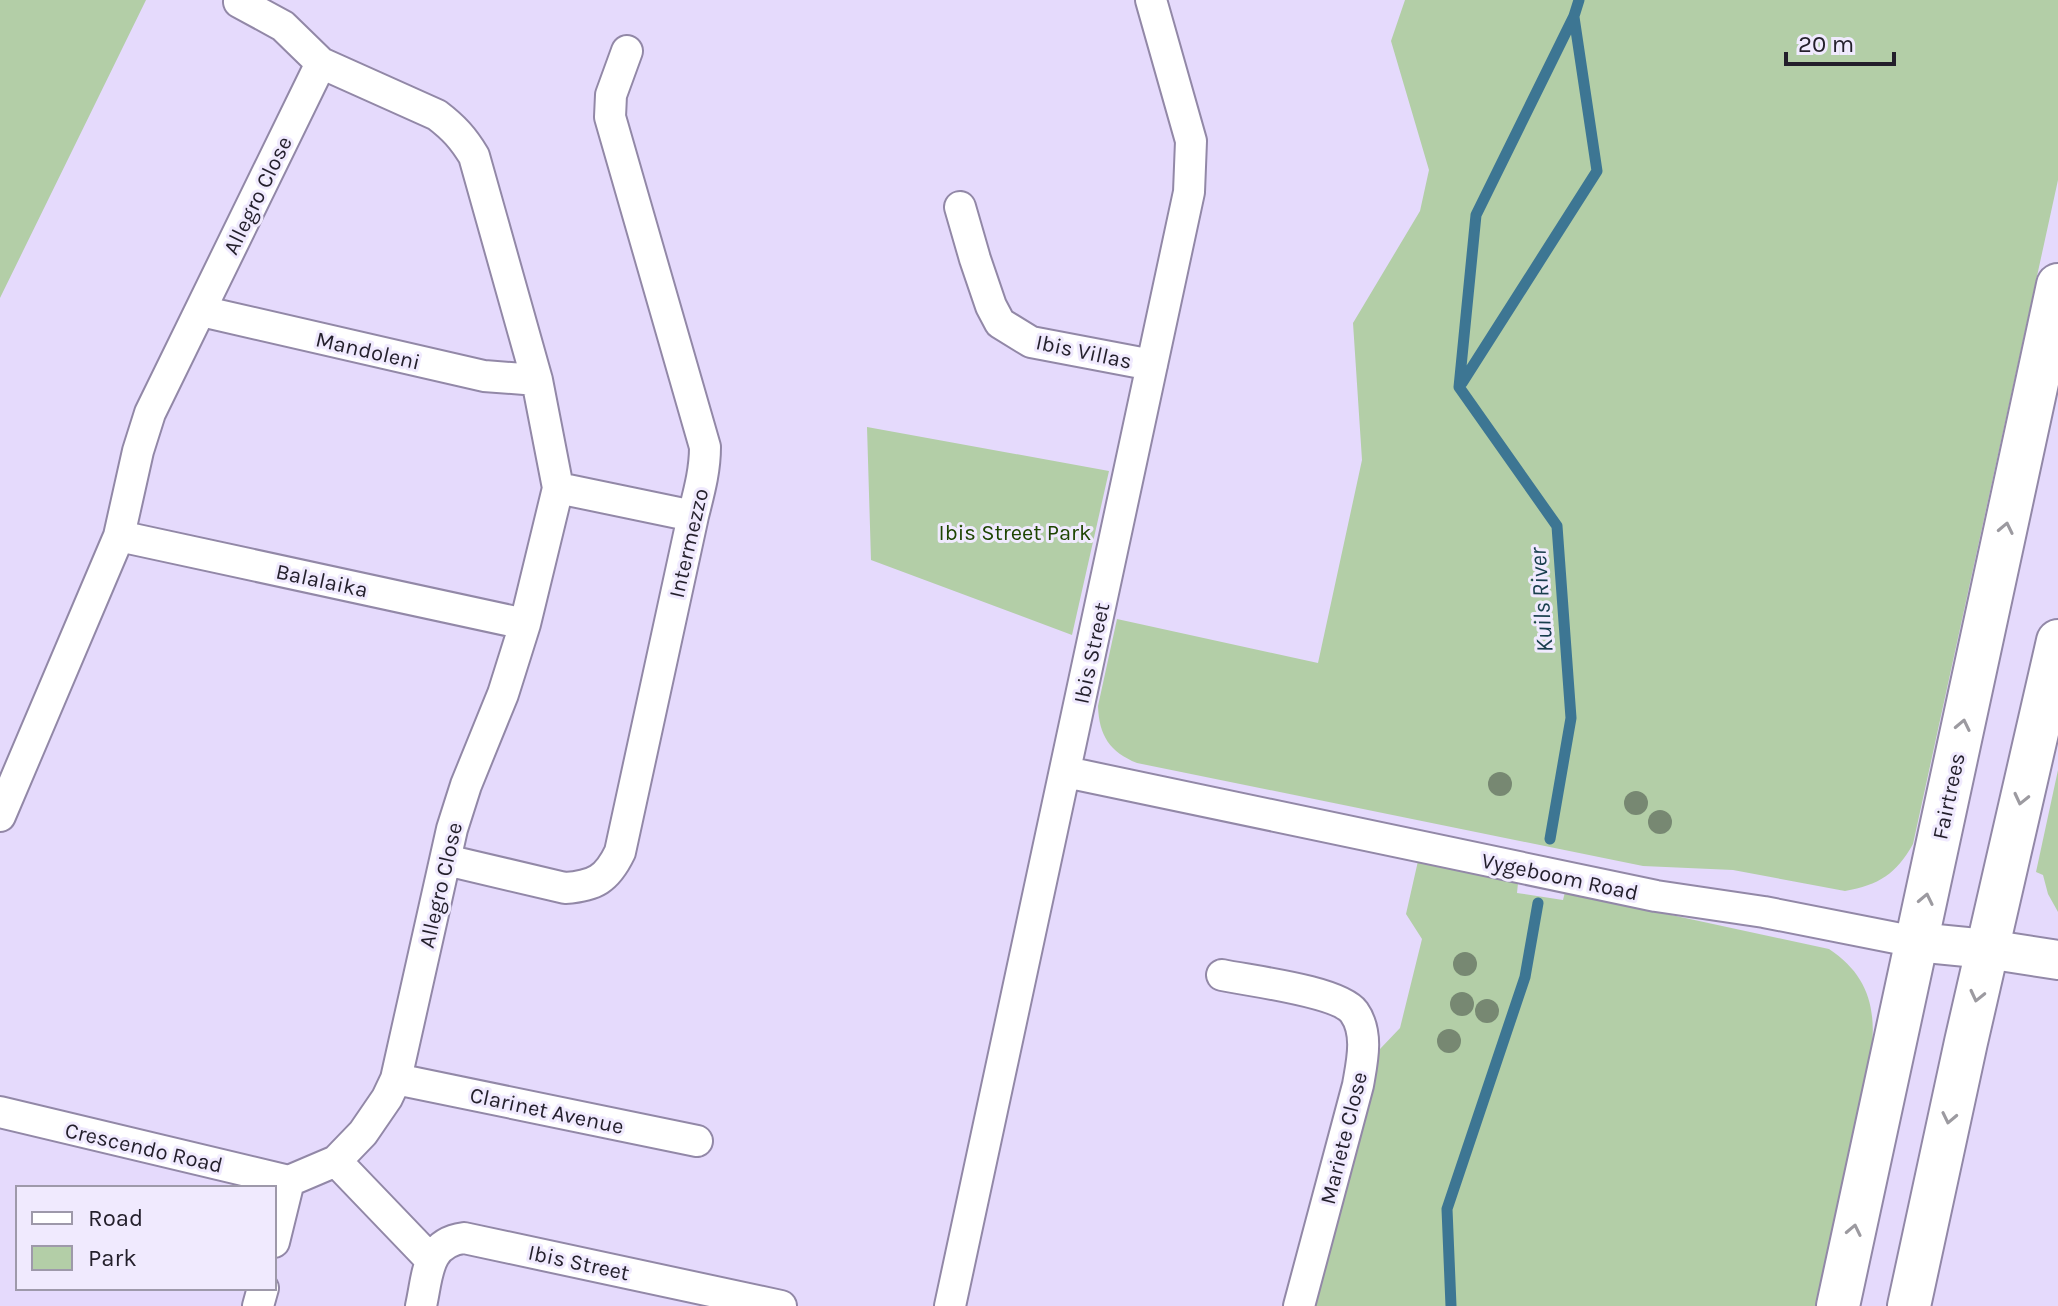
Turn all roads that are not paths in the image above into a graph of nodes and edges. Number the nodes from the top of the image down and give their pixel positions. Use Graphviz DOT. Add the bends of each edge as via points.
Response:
graph roads {
  1 [pos="1151,0"];
  2 [pos="239,2"];
  3 [pos="627,51"];
  4 [pos="321,63"];
  5 [pos="960,207"];
  6 [pos="2058,285"];
  7 [pos="201,311"];
  8 [pos="1152,365"];
  9 [pos="537,380"];
  10 [pos="558,488"];
  11 [pos="693,516"];
  12 [pos="119,536"];
  13 [pos="525,624"];
  14 [pos="2058,641"];
  15 [pos="1066,772"];
  16 [pos="0,816"];
  17 [pos="446,860"];
  18 [pos="1916,942"];
  19 [pos="1987,949"];
  20 [pos="2058,960"];
  21 [pos="1222,975"];
  22 [pos="396,1079"];
  23 [pos="0,1112"];
  24 [pos="697,1141"];
  25 [pos="336,1161"];
  26 [pos="289,1181"];
  27 [pos="276,1234"];
  28 [pos="431,1260"];
  29 [pos="421,1306"];
  30 [pos="781,1306"];
  31 [pos="950,1306"];
  32 [pos="1299,1306"];
  33 [pos="1838,1306"];
  34 [pos="1909,1306"];
  1 -- 8 [label="street, Ibis Street" via="1191,141 1189,192"];
  2 -- 4 [label="street" via="283,26"];
  3 -- 11 [label="street, Intermezzo" via="611,95 610,117 705,447"];
  4 -- 7 [label="street, Allegro Close"];
  4 -- 9 [label="street, Allegro Close" via="437,115 466,142"];
  5 -- 8 [label="street, Ibis Villas" via="1000,323 1031,342"];
  18 -- 6 [label="main road, Fairtrees, one-way"];
  7 -- 9 [label="street, Mandoleni" via="484,376"];
  7 -- 12 [label="street, Allegro Close" via="150,413"];
  8 -- 15 [label="street, Ibis Street"];
  9 -- 10 [label="street, Allegro Close"];
  10 -- 11 [label="street"];
  10 -- 13 [label="street, Allegro Close"];
  11 -- 17 [label="street, Intermezzo" via="613,868 601,879 565,888"];
  12 -- 13 [label="street, Balalaika"];
  12 -- 16 [label="street, Allegro Close"];
  13 -- 17 [label="street, Allegro Close" via="466,785"];
  14 -- 19 [label="main road, one-way"];
  15 -- 18 [label="street, Vygeboom Road" via="1656,896"];
  15 -- 31 [label="street, Ibis Street"];
  17 -- 22 [label="street, Allegro Close"];
  18 -- 19 [label="street, Vygeboom Road"];
  33 -- 18 [label="main road, Fairtrees, one-way"];
  19 -- 20 [label="street, Vygeboom Road"];
  19 -- 34 [label="main road, one-way"];
  21 -- 32 [label="street, Mariete Close" via="1328,996 1353,1010 1361,1026 1364,1054 1358,1085"];
  22 -- 24 [label="street, Clarinet Avenue"];
  22 -- 25 [label="street, Allegro Close" via="363,1133"];
  23 -- 26 [label="street, Crescendo Road"];
  25 -- 26 [label="street, Allegro Close"];
  25 -- 28 [label="street"];
  26 -- 27 [label="street"];
  28 -- 29 [label="street"];
  28 -- 30 [label="street, Ibis Street" via="445,1243 474,1239"];
}
